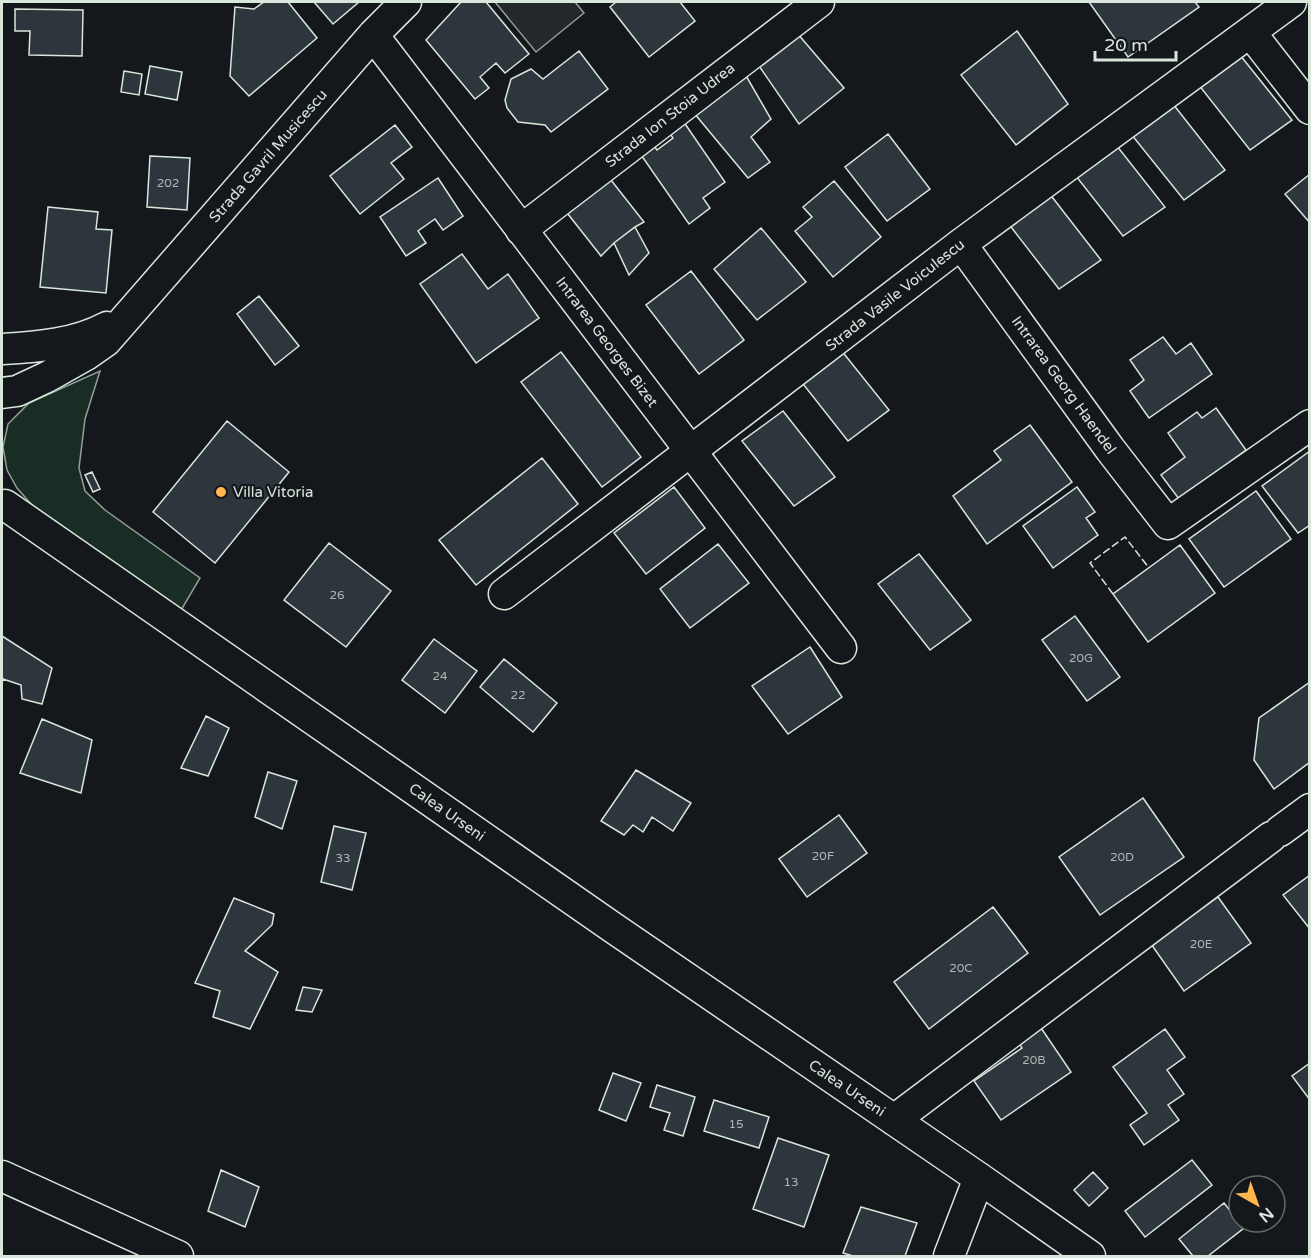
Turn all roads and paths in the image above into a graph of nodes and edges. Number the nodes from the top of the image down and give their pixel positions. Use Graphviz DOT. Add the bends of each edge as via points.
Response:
graph roads {
  1 [pos="406,2"];
  2 [pos="819,2"];
  3 [pos="1291,2"];
  4 [pos="1250,32"];
  5 [pos="373,35"];
  6 [pos="1310,109"];
  7 [pos="521,230"];
  8 [pos="961,244"];
  9 [pos="131,314"];
  10 [pos="2,349"];
  11 [pos="2,393"];
  12 [pos="1310,425"];
  13 [pos="691,452"];
  14 [pos="3,503"];
  15 [pos="504,594"];
  16 [pos="841,648"];
  17 [pos="1310,809"];
  18 [pos="894,1120"];
  19 [pos="2,1176"];
  20 [pos="979,1178"];
  21 [pos="178,1257"];
  22 [pos="949,1257"];
  23 [pos="1090,1257"];
  1 -- 5 [label="street, Strada Gavril Musicescu"];
  2 -- 7 [label="street, Strada Ion Stoia Udrea"];
  3 -- 4 [label="street, Strada Vasile Voiculescu"];
  4 -- 6 [label="street"];
  4 -- 8 [label="street, Strada Vasile Voiculescu"];
  5 -- 7 [label="street, Intrarea Georges Bizet"];
  5 -- 9 [label="street, Strada Gavril Musicescu"];
  7 -- 13 [label="street, Intrarea Georges Bizet"];
  8 -- 12 [label="street, Intrarea Georg Haendel" via="1168,524"];
  8 -- 13 [label="street, Strada Vasile Voiculescu"];
  9 -- 10 [label="street, Strada Gavril Musicescu" via="72,341"];
  9 -- 11 [label="street, Strada Gavril Musicescu" via="106,341 86,355 17,392"];
  13 -- 15 [label="street, Strada Vasile Voiculescu"];
  13 -- 16 [label="street, Intrarea Georges Bizet"];
  14 -- 18 [label="street, Calea Urseni"];
  17 -- 18 [label="street, Calea Urseni"];
  18 -- 20 [label="street, Calea Urseni"];
  19 -- 21 [label="street"];
  20 -- 22 [label="street"];
  20 -- 23 [label="street, Calea Urseni"];
}
